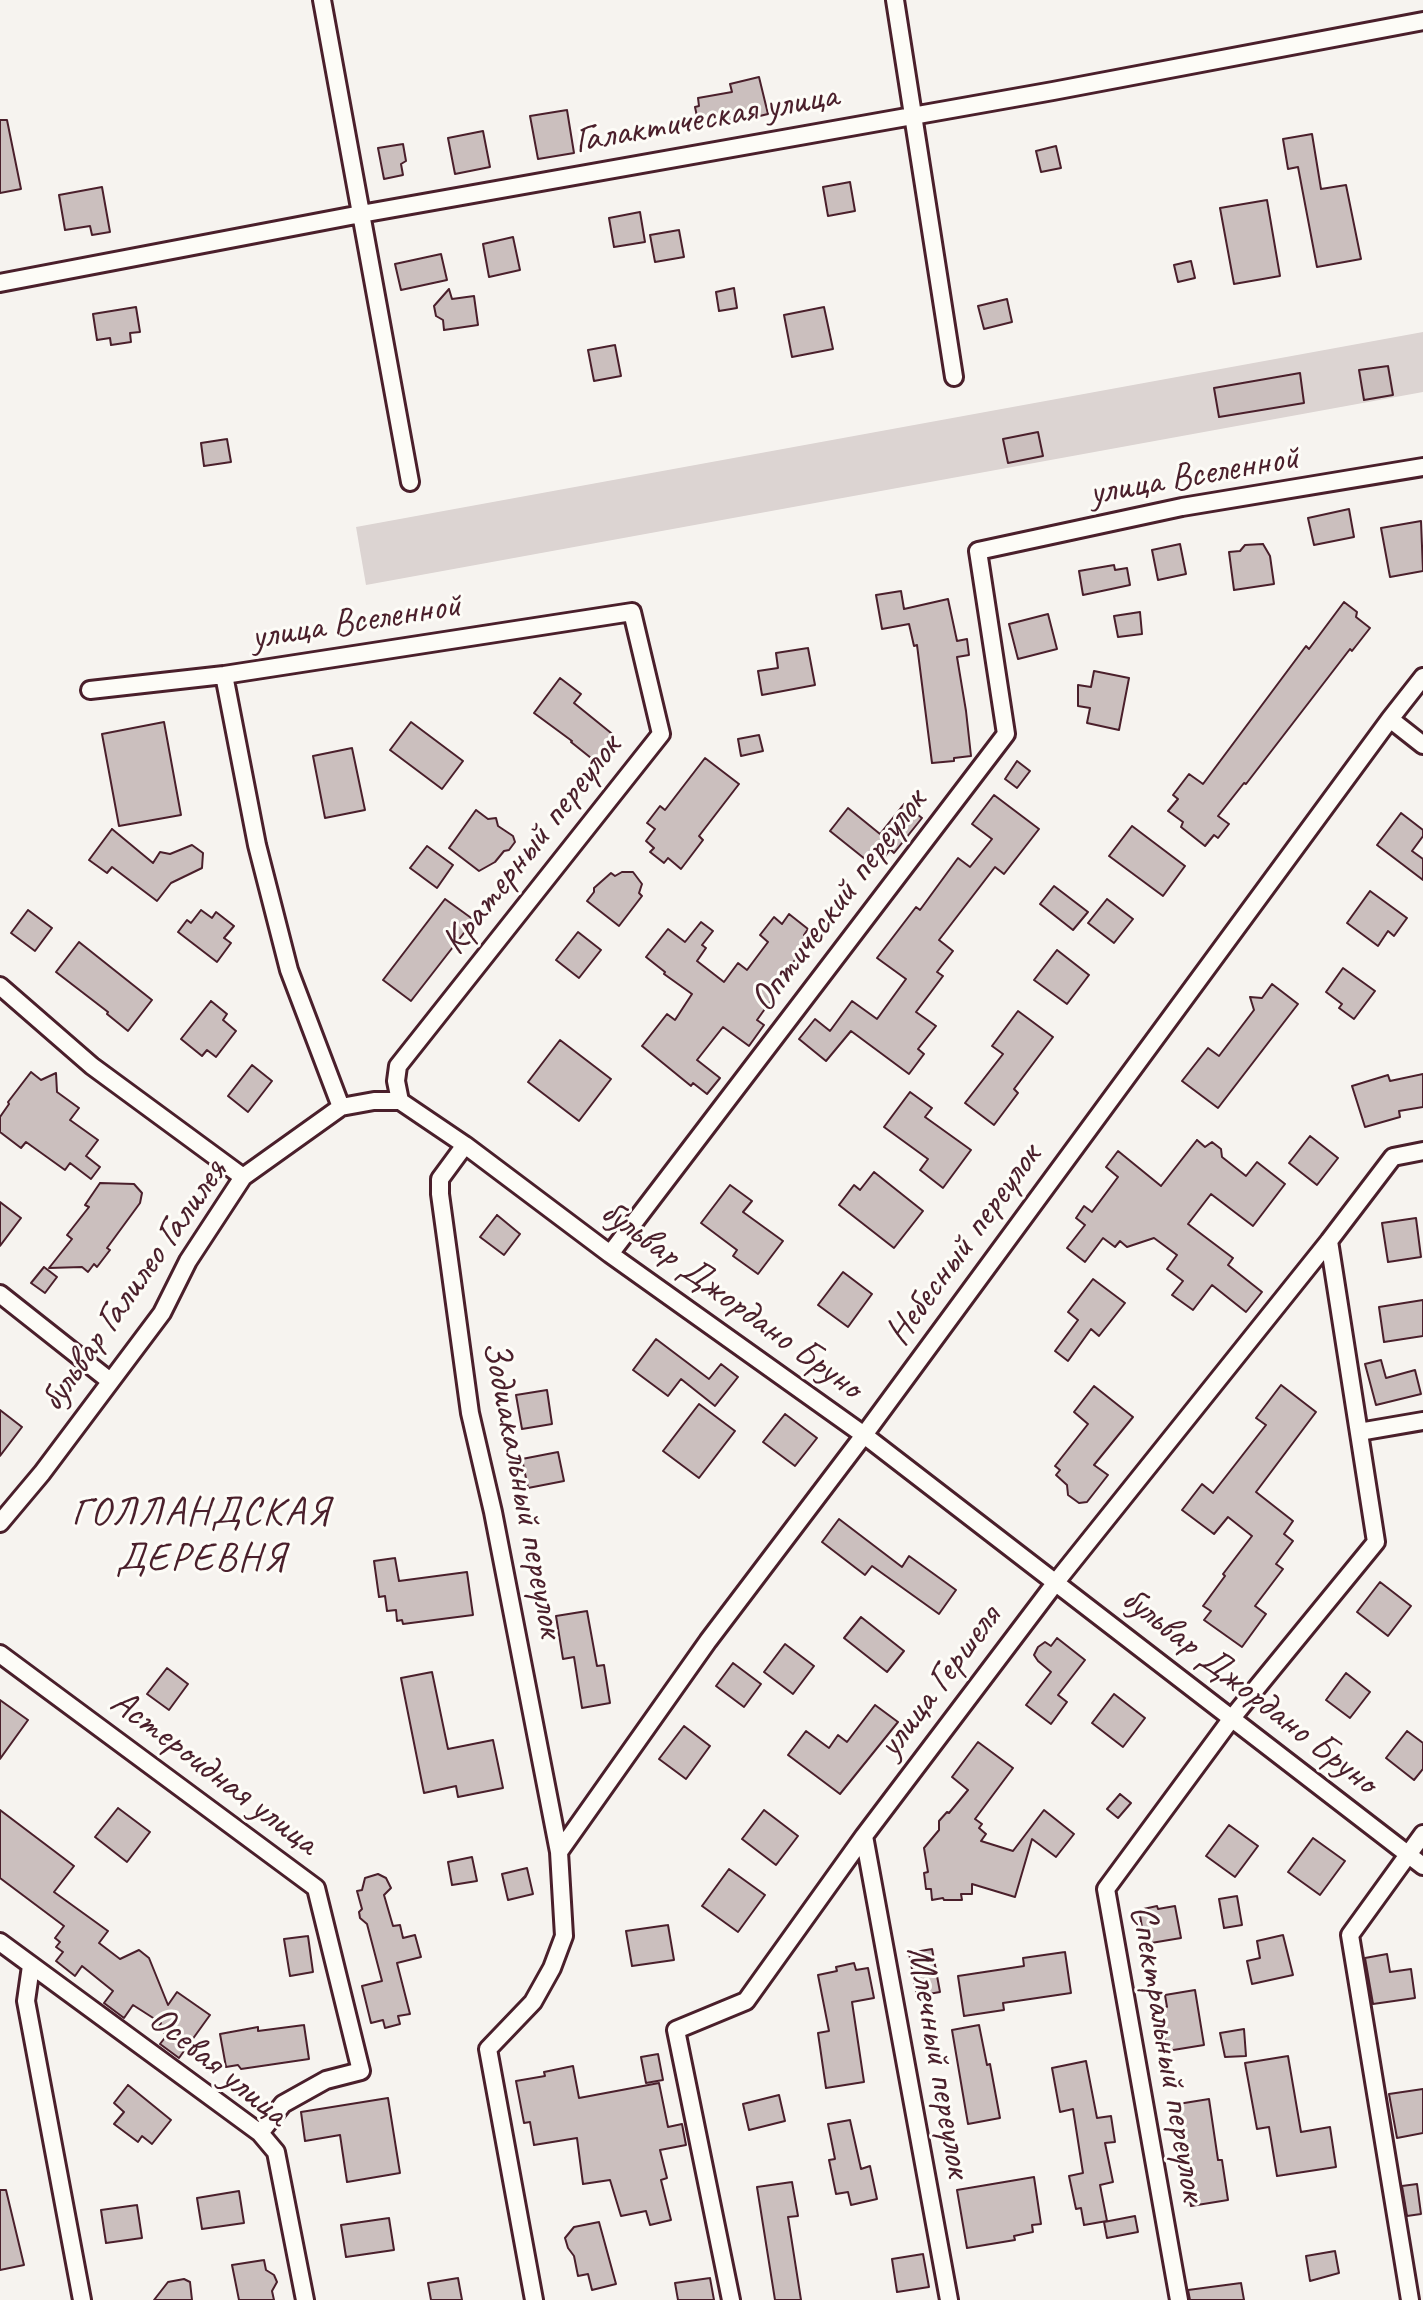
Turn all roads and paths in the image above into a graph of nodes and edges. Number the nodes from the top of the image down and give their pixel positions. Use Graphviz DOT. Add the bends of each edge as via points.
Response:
graph roads {
  1 [pos="322,0"];
  2 [pos="895,0"];
  3 [pos="1423,21"];
  4 [pos="914,114"];
  5 [pos="361,214"];
  6 [pos="0,283"];
  7 [pos="954,377"];
  8 [pos="1423,467"];
  9 [pos="410,482"];
  10 [pos="978,551"];
  11 [pos="632,612"];
  12 [pos="224,675"];
  13 [pos="1423,677"];
  14 [pos="90,690"];
  15 [pos="1390,719"];
  16 [pos="1423,745"];
  17 [pos="0,986"];
  18 [pos="400,1101"];
  19 [pos="341,1107"];
  20 [pos="465,1145"];
  21 [pos="1423,1151"];
  22 [pos="243,1177"];
  23 [pos="1329,1241"];
  24 [pos="610,1254"];
  25 [pos="0,1294"];
  26 [pos="110,1381"];
  27 [pos="1423,1421"];
  28 [pos="1359,1432"];
  29 [pos="864,1435"];
  30 [pos="0,1523"];
  31 [pos="1056,1582"];
  32 [pos="0,1654"];
  33 [pos="1232,1718"];
  34 [pos="1423,1834"];
  35 [pos="864,1836"];
  36 [pos="559,1852"];
  37 [pos="1407,1854"];
  38 [pos="1423,1866"];
  39 [pos="0,1942"];
  40 [pos="31,1966"];
  41 [pos="260,2133"];
  42 [pos="82,2300"];
  43 [pos="305,2300"];
  44 [pos="534,2300"];
  45 [pos="731,2300"];
  46 [pos="949,2300"];
  47 [pos="1179,2300"];
  48 [pos="1410,2300"];
  1 -- 5 [label="street"];
  2 -- 4 [label="street"];
  3 -- 4 [label="street, Галактическая улица"];
  4 -- 5 [label="street, Галактическая улица"];
  4 -- 7 [label="street"];
  5 -- 6 [label="street, Галактическая улица"];
  5 -- 9 [label="street"];
  8 -- 10 [label="street, улица Вселенной" via="1182,507"];
  10 -- 24 [label="street, Оптический переулок" via="1006,734"];
  11 -- 12 [label="street, улица Вселенной"];
  11 -- 18 [label="street, Кратерный переулок" via="661,734 398,1066"];
  12 -- 14 [label="street, улица Вселенной"];
  12 -- 19 [label="street" via="257,845 289,970"];
  13 -- 15 [label="street, Небесный переулок"];
  15 -- 16 [label="street"];
  15 -- 29 [label="street, Небесный переулок"];
  17 -- 22 [label="street" via="92,1066"];
  18 -- 19 [label="street"];
  18 -- 20 [label="street, бульвар Джордано Бруно"];
  19 -- 22 [label="street, бульвар Галилео Галилея"];
  20 -- 24 [label="street, бульвар Джордано Бруно"];
  20 -- 36 [label="street, Зодиакальный переулок" via="440,1179 440,1194 470,1413"];
  21 -- 23 [label="street, улица Гершеля" via="1393,1157"];
  22 -- 26 [label="street, бульвар Галилео Галилея" via="188,1261 162,1313"];
  23 -- 28 [label="street, Спектральный переулок"];
  23 -- 31 [label="street, улица Гершеля"];
  24 -- 29 [label="street, бульвар Джордано Бруно"];
  25 -- 26 [label="street"];
  26 -- 30 [label="street, бульвар Галилео Галилея"];
  27 -- 28 [label="street"];
  28 -- 33 [label="street, Спектральный переулок" via="1376,1542"];
  29 -- 31 [label="street, бульвар Джордано Бруно"];
  29 -- 36 [label="street, Небесный переулок" via="708,1641"];
  31 -- 33 [label="street, бульвар Джордано Бруно"];
  31 -- 35 [label="street, улица Гершеля"];
  32 -- 41 [label="street, Астероидная улица" via="316,1888 361,2071 326,2080 283,2104"];
  33 -- 37 [label="street, бульвар Джордано Бруно"];
  33 -- 47 [label="street, Спектральный переулок" via="1106,1889"];
  34 -- 37 [label="street"];
  35 -- 45 [label="street, улица Гершеля" via="746,2001 676,2030"];
  35 -- 46 [label="street, Млечный переулок"];
  36 -- 44 [label="street, Зодиакальный переулок" via="564,1936 533,2002 488,2049"];
  37 -- 38 [label="street, бульвар Джордано Бруно"];
  37 -- 48 [label="street" via="1350,1935"];
  39 -- 40 [label="street, Осевая улица"];
  40 -- 41 [label="street, Осевая улица"];
  40 -- 42 [label="street" via="26,2001"];
  41 -- 43 [label="street, Осевая улица" via="276,2152"];
}
